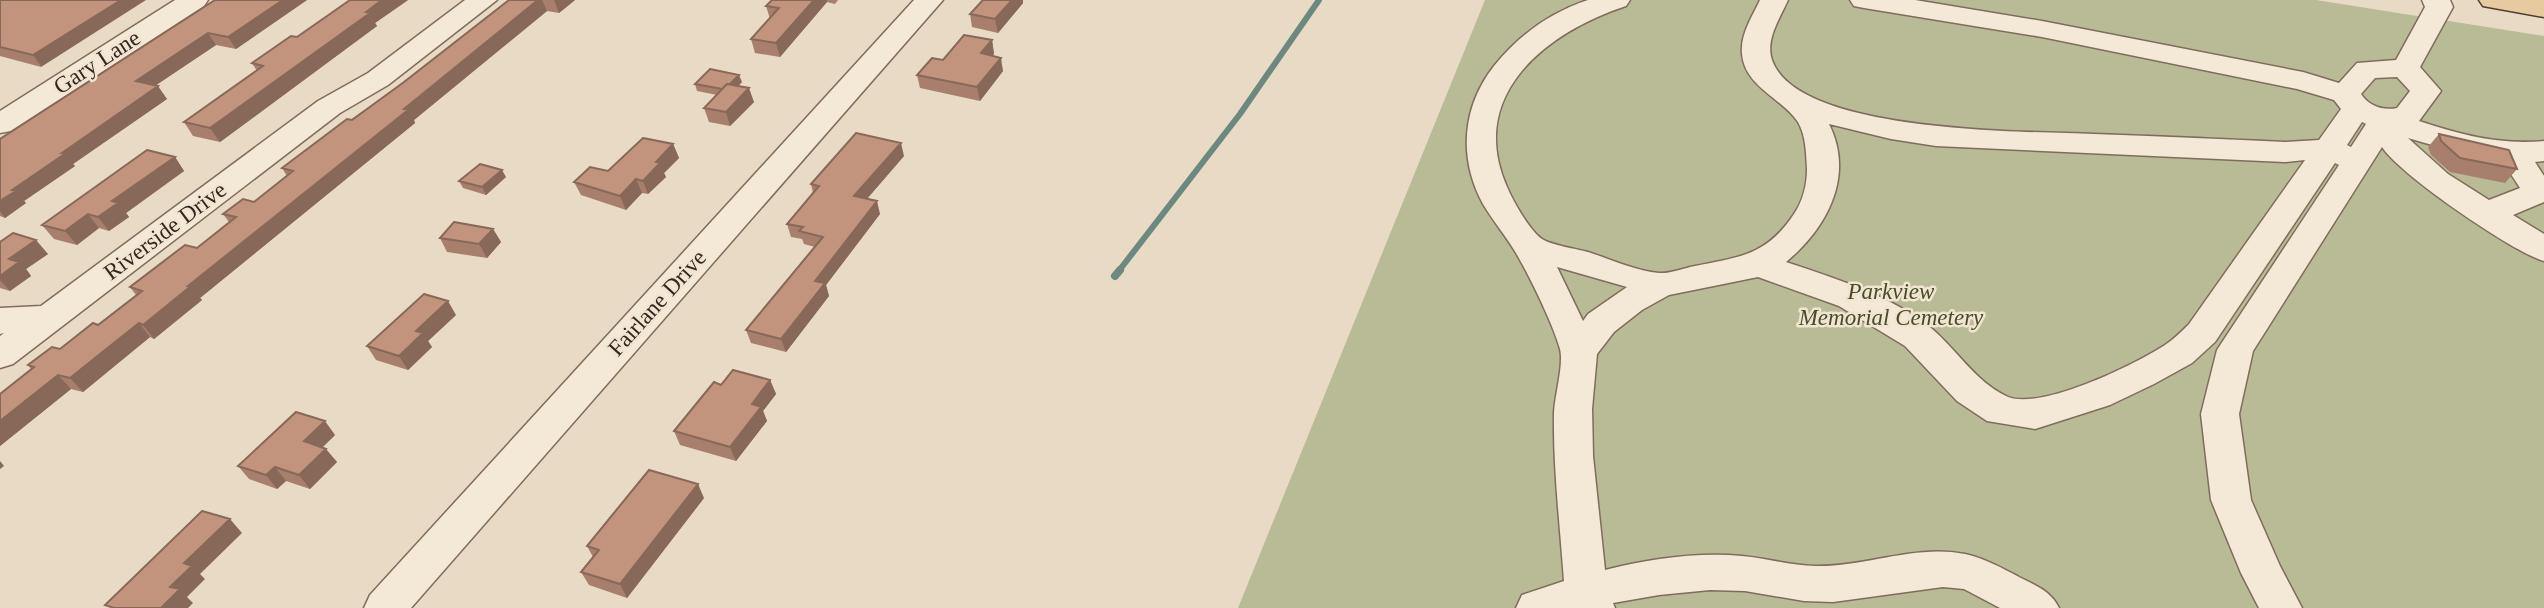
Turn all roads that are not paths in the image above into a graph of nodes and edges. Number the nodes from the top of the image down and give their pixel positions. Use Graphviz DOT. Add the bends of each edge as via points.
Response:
graph roads {
  1 [pos="194,0"];
  2 [pos="456,0"];
  3 [pos="483,0"];
  4 [pos="929,0"];
  5 [pos="1616,0"];
  6 [pos="1774,0"];
  7 [pos="1864,0"];
  8 [pos="2436,0"];
  9 [pos="2494,0"];
  10 [pos="2544,8"];
  11 [pos="2405,68"];
  12 [pos="1795,100"];
  13 [pos="330,107"];
  14 [pos="2362,107"];
  15 [pos="0,124"];
  16 [pos="2529,153"];
  17 [pos="2343,155"];
  18 [pos="2538,197"];
  19 [pos="2306,210"];
  20 [pos="2484,214"];
  21 [pos="1530,247"];
  22 [pos="2544,250"];
  23 [pos="2249,264"];
  24 [pos="1759,265"];
  25 [pos="2281,278"];
  26 [pos="1660,285"];
  27 [pos="49,318"];
  28 [pos="0,321"];
  29 [pos="2202,333"];
  30 [pos="2235,349"];
  31 [pos="1579,351"];
  32 [pos="0,355"];
  33 [pos="1590,600"];
  34 [pos="385,608"];
  35 [pos="1537,608"];
  36 [pos="2038,608"];
  37 [pos="2281,608"];
  1 -- 15 [label="street, Gary Lane"];
  2 -- 13 [label="street, Riverside Drive" via="359,73"];
  3 -- 13 [label="street, Riverside Drive" via="378,79"];
  4 -- 34 [label="street, Fairlane Drive"];
  5 -- 21 [label="street" via="1575,14 1536,37 1492,90 1482,123 1483,161 1508,219"];
  6 -- 12 [label="street" via="1756,41 1758,62 1772,82"];
  7 -- 14 [label="street" via="2055,31 2303,81"];
  8 -- 11 [label="street" via="2440,7"];
  9 -- 10 [label="main road"];
  11 -- 14 [label="street" via="2367,69"];
  11 -- 14 [label="street" via="2426,91 2407,116"];
  12 -- 17 [label="street" via="1846,120 1936,136"];
  12 -- 24 [label="street" via="1813,122 1820,144 1824,174 1820,200 1784,248"];
  13 -- 27 [label="street, Riverside Drive"];
  14 -- 16 [label="street" via="2455,141"];
  14 -- 17 [label="street"];
  14 -- 20 [label="street" via="2398,148"];
  16 -- 18 [label="street"];
  17 -- 19 [label="street"];
  18 -- 20 [label="street"];
  19 -- 23 [label="street"];
  19 -- 25 [label="street"];
  20 -- 22 [label="street"];
  21 -- 26 [label="street"];
  21 -- 31 [label="street"];
  23 -- 25 [label="street"];
  23 -- 29 [label="street"];
  24 -- 26 [label="street"];
  24 -- 29 [label="street" via="1851,297 1918,337 1970,391 2000,411 2035,415 2097,395 2179,354"];
  25 -- 30 [label="street"];
  26 -- 31 [label="street" via="1601,323"];
  27 -- 28 [label="street"];
  27 -- 32 [label="street, Riverside Drive"];
  29 -- 30 [label="street"];
  30 -- 37 [label="street" via="2220,414 2231,500"];
  31 -- 33 [label="street" via="1574,456"];
  33 -- 35 [label="street"];
  33 -- 36 [label="street" via="1659,577 1734,573 1814,584 1939,570 1965,571"];
}
